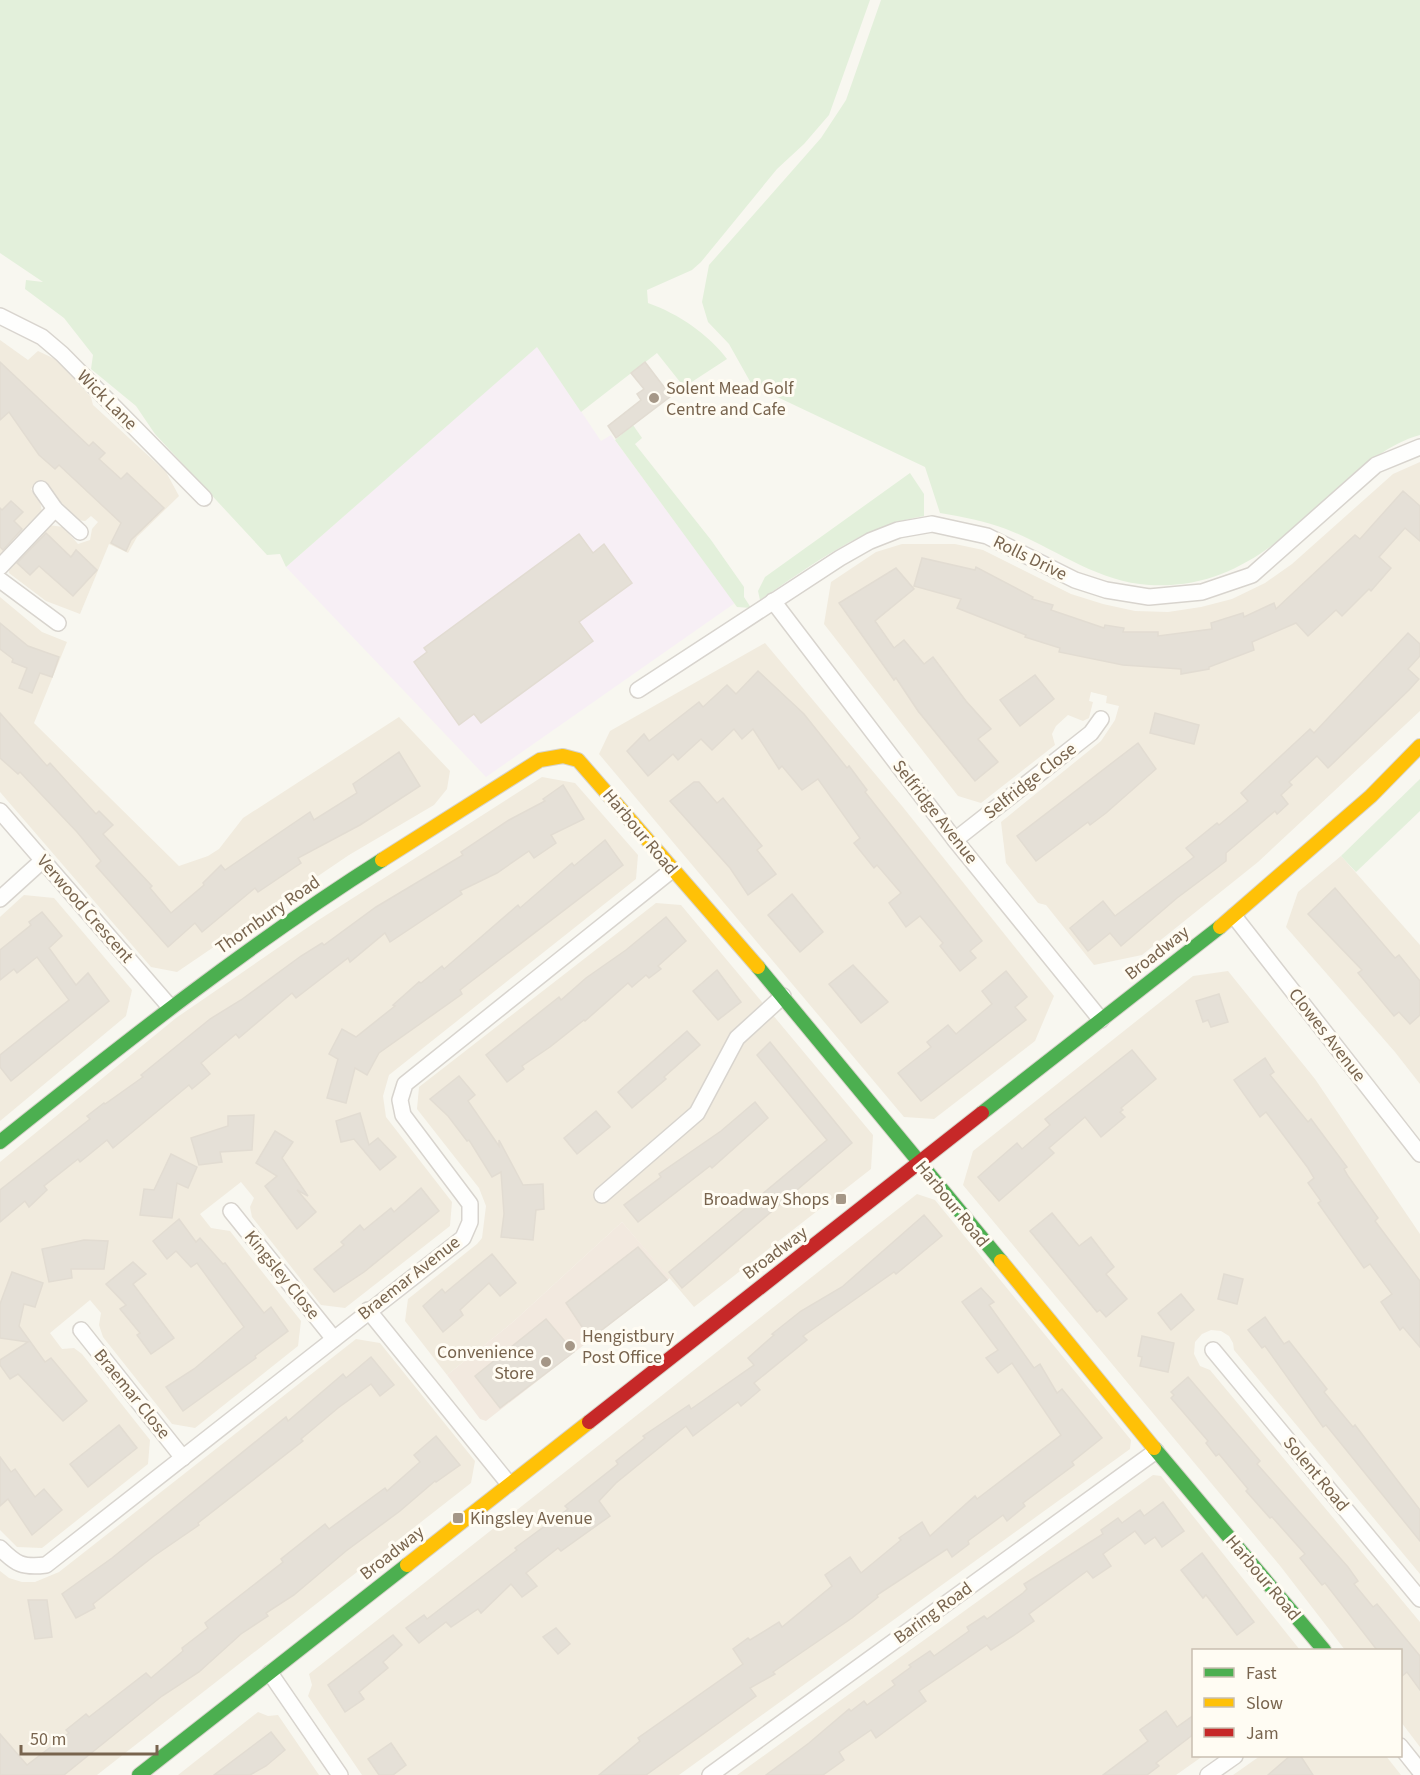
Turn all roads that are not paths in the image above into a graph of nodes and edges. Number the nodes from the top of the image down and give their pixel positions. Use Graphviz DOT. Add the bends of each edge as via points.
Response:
graph roads {
  1 [pos="0,316"];
  2 [pos="1420,447"];
  3 [pos="41,489"];
  4 [pos="204,498"];
  5 [pos="55,509"];
  6 [pos="80,532"];
  7 [pos="0,567"];
  8 [pos="0,580"];
  9 [pos="773,601"];
  10 [pos="58,623"];
  11 [pos="638,690"];
  12 [pos="1101,719"];
  13 [pos="1420,746"];
  14 [pos="578,759"];
  15 [pos="0,811"];
  16 [pos="955,840"];
  17 [pos="43,860"];
  18 [pos="672,870"];
  19 [pos="0,899"];
  20 [pos="1234,916"];
  21 [pos="783,996"];
  22 [pos="170,1007"];
  23 [pos="1101,1020"];
  24 [pos="0,1142"];
  25 [pos="1420,1155"];
  26 [pos="919,1163"];
  27 [pos="602,1195"];
  28 [pos="231,1211"];
  29 [pos="368,1310"];
  30 [pos="81,1330"];
  31 [pos="334,1339"];
  32 [pos="1213,1350"];
  33 [pos="1156,1451"];
  34 [pos="183,1458"];
  35 [pos="508,1484"];
  36 [pos="0,1548"];
  37 [pos="1420,1599"];
  38 [pos="1323,1649"];
  39 [pos="270,1673"];
  40 [pos="1402,1747"];
  41 [pos="1232,1757"];
  42 [pos="1420,1771"];
  43 [pos="139,1775"];
  44 [pos="339,1775"];
  45 [pos="710,1775"];
  46 [pos="1208,1775"];
  1 -- 4 [label="street, Wick Lane" via="42,337 62,354"];
  2 -- 9 [label="street, Rolls Drive" via="1376,465 1252,575 1202,592 1149,597 1106,590 1075,580 987,537 932,524 898,530 870,541"];
  3 -- 5 [label="street"];
  5 -- 6 [label="street"];
  5 -- 7 [label="street"];
  8 -- 10 [label="street"];
  9 -- 11 [label="street, Rolls Drive"];
  9 -- 16 [label="street, Selfridge Avenue"];
  12 -- 16 [label="street, Selfridge Close" via="1092,733"];
  13 -- 20 [label="street, Broadway" via="1371,796"];
  14 -- 18 [label="street, Harbour Road"];
  14 -- 22 [label="street, Thornbury Road" via="563,756 540,760 306,908"];
  15 -- 17 [label="street, Verwood Crescent"];
  16 -- 23 [label="street, Selfridge Avenue"];
  17 -- 19 [label="street"];
  17 -- 22 [label="street, Verwood Crescent"];
  18 -- 21 [label="street, Harbour Road"];
  18 -- 29 [label="street, Braemar Avenue" via="405,1084 400,1100 403,1115 470,1204 470,1222 463,1238"];
  20 -- 23 [label="street, Broadway"];
  20 -- 25 [label="street, Clowes Avenue"];
  21 -- 26 [label="street, Harbour Road"];
  21 -- 27 [label="street" via="737,1038 698,1113"];
  22 -- 24 [label="street, Thornbury Road"];
  23 -- 26 [label="street, Broadway"];
  26 -- 33 [label="street, Harbour Road"];
  26 -- 35 [label="street, Broadway"];
  28 -- 31 [label="street, Kingsley Close"];
  29 -- 31 [label="street, Braemar Avenue"];
  29 -- 35 [label="street"];
  30 -- 34 [label="street, Braemar Close"];
  31 -- 34 [label="street, Braemar Avenue"];
  32 -- 37 [label="street, Solent Road"];
  33 -- 38 [label="street, Harbour Road"];
  33 -- 45 [label="street, Baring Road"];
  34 -- 36 [label="street, Braemar Avenue" via="46,1565 30,1567 15,1563"];
  35 -- 39 [label="street, Broadway"];
  39 -- 43 [label="street, Broadway"];
  39 -- 44 [label="street"];
  40 -- 42 [label="street"];
  41 -- 46 [label="street"];
}
